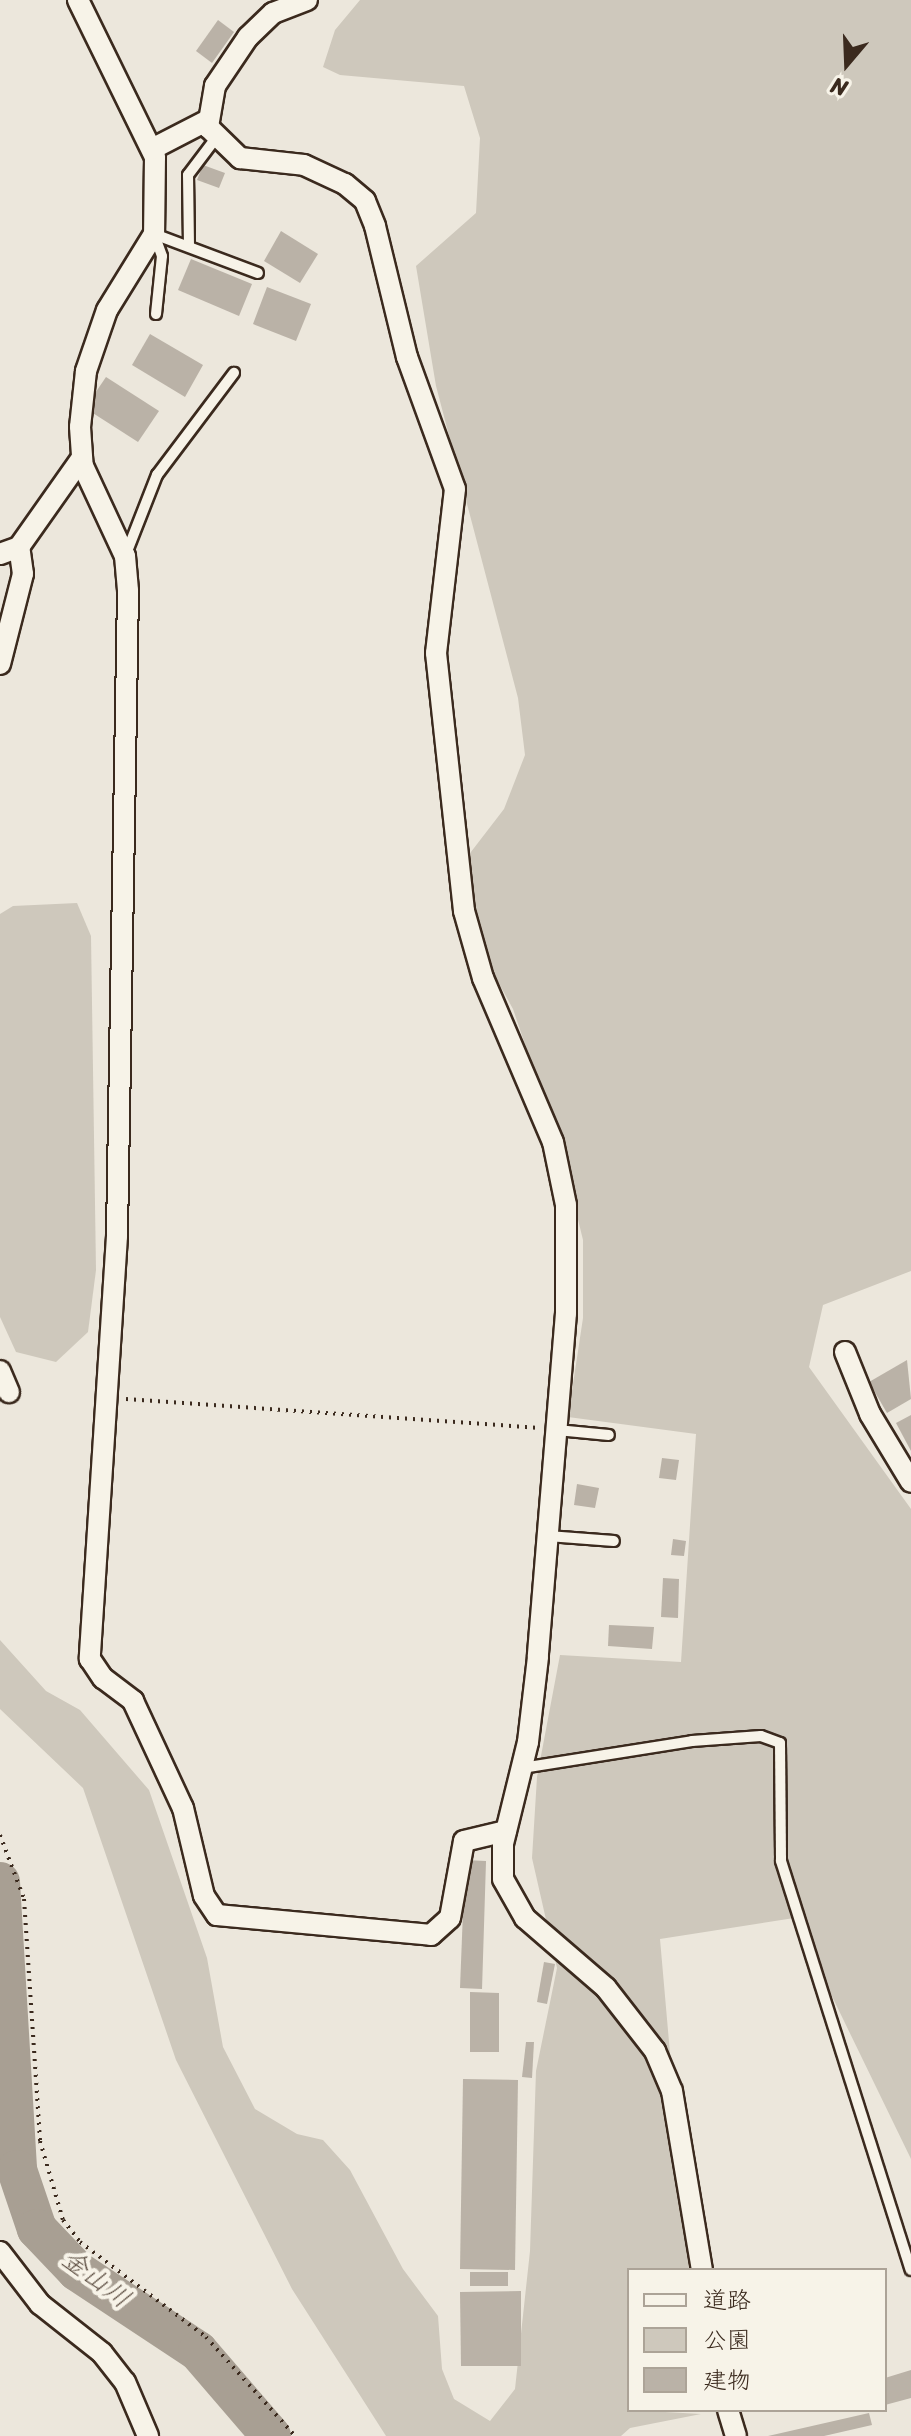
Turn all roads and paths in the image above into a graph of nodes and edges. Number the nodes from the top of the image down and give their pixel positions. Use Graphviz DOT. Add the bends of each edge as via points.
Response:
graph roads {
  1 [pos="78,0"];
  2 [pos="307,0"];
  3 [pos="212,129"];
  4 [pos="152,149"];
  5 [pos="154,234"];
  6 [pos="189,246"];
  7 [pos="258,273"];
  8 [pos="156,314"];
  9 [pos="234,373"];
  10 [pos="81,459"];
  11 [pos="10,550"];
  12 [pos="125,556"];
  13 [pos="0,664"];
  14 [pos="845,1352"];
  15 [pos="0,1371"];
  16 [pos="9,1392"];
  17 [pos="108,1398"];
  18 [pos="557,1430"];
  19 [pos="609,1435"];
  20 [pos="911,1482"];
  21 [pos="548,1536"];
  22 [pos="614,1541"];
  23 [pos="522,1768"];
  24 [pos="506,1831"];
  25 [pos="0,1835"];
  26 [pos="0,2252"];
  27 [pos="702,2268"];
  28 [pos="911,2270"];
  29 [pos="729,2412"];
  30 [pos="148,2436"];
  31 [pos="295,2436"];
  32 [pos="736,2436"];
  1 -- 4 [label="street"];
  2 -- 3 [label="street" via="273,13 248,37 215,86"];
  3 -- 4 [label="street"];
  3 -- 6 [label="lane" via="188,175"];
  3 -- 18 [label="street" via="240,158 304,165 365,201 407,357 450,463 454,515 440,587 436,653 448,798 470,944 553,1142 561,1177 568,1255"];
  4 -- 5 [label="street"];
  5 -- 6 [label="lane"];
  5 -- 8 [label="lane" via="162,256"];
  5 -- 10 [label="street" via="107,310 86,371"];
  6 -- 7 [label="lane"];
  9 -- 12 [label="lane" via="157,475"];
  10 -- 11 [label="street"];
  10 -- 12 [label="street"];
  11 -- 13 [label="street" via="23,574"];
  12 -- 17 [label="street" via="117,1236"];
  14 -- 20 [label="street" via="870,1414"];
  15 -- 16 [label="street"];
  17 -- 18 [label="path"];
  17 -- 24 [label="street" via="90,1659 103,1678 133,1701 183,1808 209,1907 233,1920 431,1935 450,1918 464,1841"];
  18 -- 19 [label="lane"];
  18 -- 21 [label="street"];
  21 -- 22 [label="lane"];
  21 -- 23 [label="street"];
  23 -- 24 [label="street"];
  23 -- 28 [label="lane" via="692,1741 761,1736 780,1743 781,1861"];
  24 -- 27 [label="street" via="501,1865 515,1906 606,1988 655,2051 672,2091"];
  25 -- 31 [label="path" via="24,1899 40,2141 63,2220 80,2242 206,2337"];
  26 -- 30 [label="street" via="40,2304 102,2353 125,2382"];
  29 -- 32 [label="street"];
}
